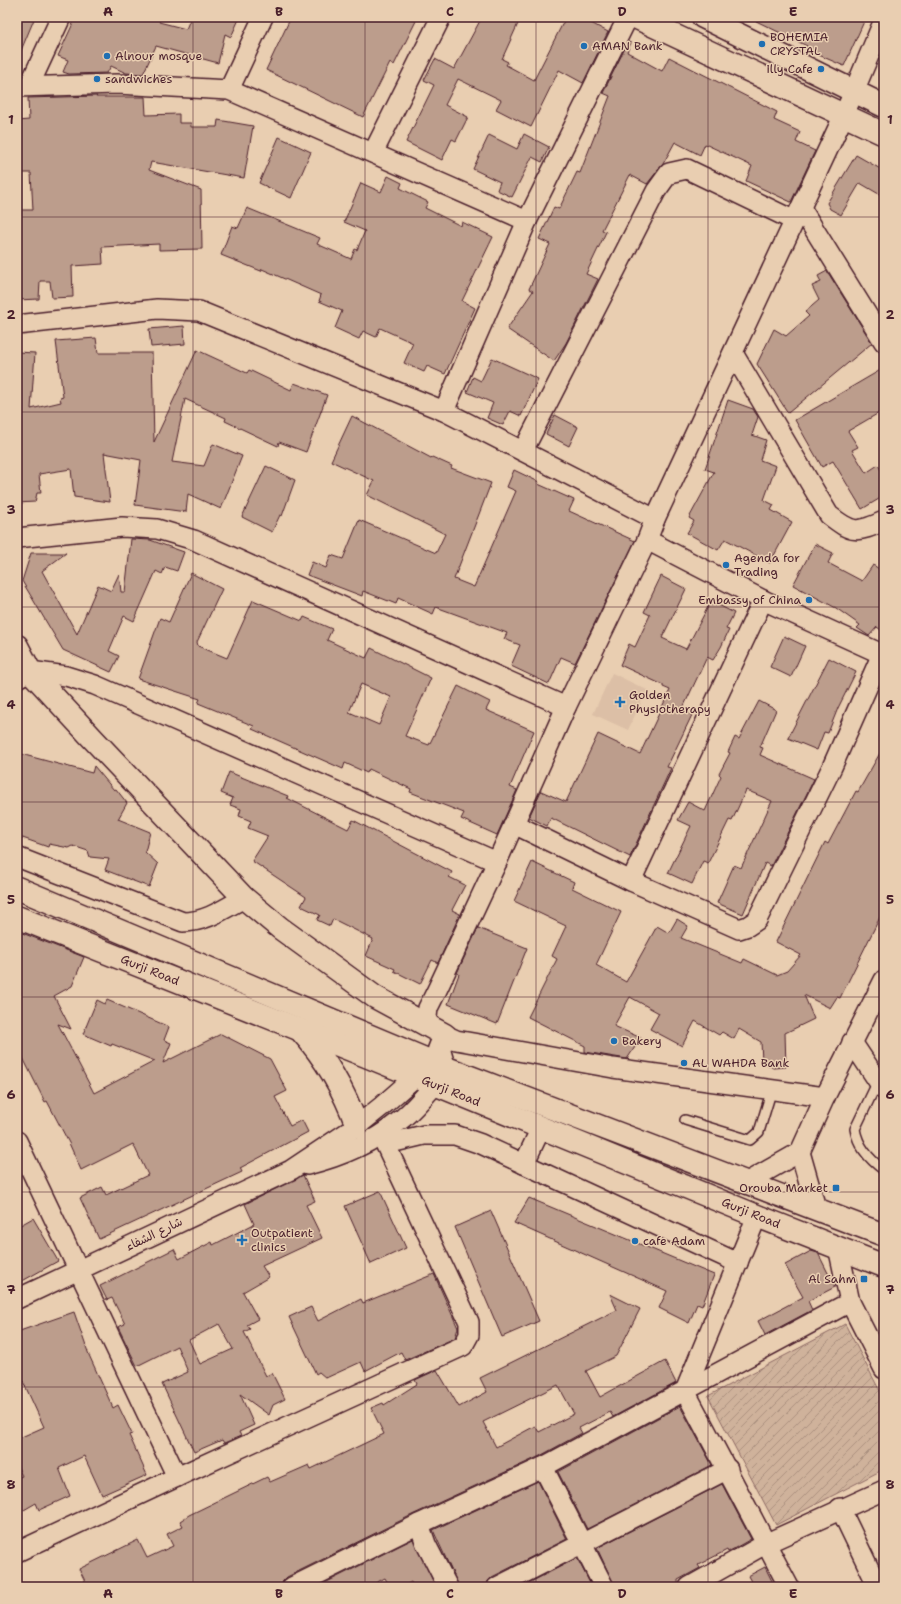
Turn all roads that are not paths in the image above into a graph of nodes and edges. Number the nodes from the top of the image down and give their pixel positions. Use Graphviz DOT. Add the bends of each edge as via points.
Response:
graph roads {
  1 [pos="61,17"];
  2 [pos="264,17"];
  3 [pos="441,17"];
  4 [pos="628,17"];
  5 [pos="635,17"];
  6 [pos="703,17"];
  7 [pos="884,20"];
  8 [pos="23,86"];
  9 [pos="229,90"];
  10 [pos="853,91"];
  11 [pos="884,106"];
  12 [pos="844,115"];
  13 [pos="884,134"];
  14 [pos="373,153"];
  15 [pos="798,214"];
  16 [pos="527,221"];
  17 [pos="17,325"];
  18 [pos="884,342"];
  19 [pos="733,353"];
  20 [pos="444,411"];
  21 [pos="523,451"];
  22 [pos="655,519"];
  23 [pos="884,521"];
  24 [pos="17,538"];
  25 [pos="647,540"];
  26 [pos="764,600"];
  27 [pos="17,646"];
  28 [pos="883,655"];
  29 [pos="24,674"];
  30 [pos="566,707"];
  31 [pos="514,824"];
  32 [pos="17,857"];
  33 [pos="497,862"];
  34 [pos="631,881"];
  35 [pos="17,888"];
  36 [pos="244,898"];
  37 [pos="17,917"];
  38 [pos="884,980"];
  39 [pos="299,1029"];
  40 [pos="852,1042"];
  41 [pos="433,1057"];
  42 [pos="881,1086"];
  43 [pos="772,1089"];
  44 [pos="825,1097"];
  45 [pos="685,1120"];
  46 [pos="357,1126"];
  47 [pos="541,1128"];
  48 [pos="383,1139"];
  49 [pos="17,1141"];
  50 [pos="800,1152"];
  51 [pos="524,1164"];
  52 [pos="291,1170"];
  53 [pos="884,1170"];
  54 [pos="747,1182"];
  55 [pos="816,1208"];
  56 [pos="757,1216"];
  57 [pos="884,1235"];
  58 [pos="838,1247"];
  59 [pos="738,1263"];
  60 [pos="884,1266"];
  61 [pos="79,1271"];
  62 [pos="17,1300"];
  63 [pos="850,1302"];
  64 [pos="884,1369"];
  65 [pos="685,1391"];
  66 [pos="544,1467"];
  67 [pos="728,1469"];
  68 [pos="177,1477"];
  69 [pos="884,1490"];
  70 [pos="840,1508"];
  71 [pos="419,1524"];
  72 [pos="767,1543"];
  73 [pos="583,1544"];
  74 [pos="17,1552"];
  75 [pos="292,1587"];
  76 [pos="448,1587"];
  77 [pos="497,1587"];
  78 [pos="604,1587"];
  79 [pos="689,1587"];
  80 [pos="789,1587"];
  81 [pos="878,1587"];
  1 -- 8 [label="street"];
  2 -- 9 [label="street"];
  3 -- 14 [label="street"];
  4 -- 16 [label="street"];
  5 -- 12 [label="main road"];
  6 -- 10 [label="main road"];
  7 -- 10 [label="street"];
  8 -- 9 [label="street" via="117,84"];
  9 -- 14 [label="street"];
  10 -- 11 [label="main road"];
  10 -- 12 [label="street"];
  12 -- 13 [label="main road"];
  12 -- 15 [label="street"];
  14 -- 16 [label="street"];
  15 -- 18 [label="street"];
  15 -- 19 [label="street"];
  15 -- 21 [label="street" via="687,170 669,173 653,198"];
  16 -- 20 [label="street"];
  17 -- 20 [label="street" via="157,309 199,311"];
  19 -- 22 [label="street"];
  19 -- 23 [label="street" via="829,516 846,528 864,530"];
  20 -- 21 [label="street"];
  21 -- 22 [label="street"];
  22 -- 25 [label="street"];
  24 -- 30 [label="street" via="122,527 157,529 194,540"];
  25 -- 26 [label="street"];
  25 -- 30 [label="street"];
  26 -- 28 [label="street"];
  26 -- 34 [label="street"];
  27 -- 29 [label="main road"];
  28 -- 34 [label="street" via="832,767 757,920 748,926 738,928"];
  29 -- 33 [label="street" via="66,676 95,685"];
  29 -- 36 [label="main road" via="94,740"];
  30 -- 31 [label="street"];
  31 -- 33 [label="street"];
  31 -- 34 [label="street"];
  32 -- 36 [label="street" via="183,922 195,922 210,917"];
  33 -- 41 [label="street" via="428,1008"];
  35 -- 41 [label="main road, Gurji Road"];
  36 -- 41 [label="main road" via="280,928 375,997"];
  37 -- 39 [label="main road, Gurji Road"];
  38 -- 40 [label="street"];
  39 -- 41 [label="main road, Gurji Road"];
  39 -- 46 [label="main road" via="332,1071 347,1098"];
  40 -- 42 [label="street"];
  40 -- 44 [label="street"];
  41 -- 43 [label="street" via="456,1040 613,1068"];
  41 -- 46 [label="street, شارع الشفاء"];
  41 -- 47 [label="main road, Gurji Road"];
  41 -- 48 [label="street, شارع الشفاء" via="400,1122"];
  41 -- 54 [label="main road, Gurji Road"];
  42 -- 53 [label="lane" via="855,1129 856,1138 869,1159"];
  43 -- 44 [label="street"];
  43 -- 45 [label="lane" via="759,1132 750,1140"];
  44 -- 50 [label="street"];
  46 -- 52 [label="street, شارع الشفاء"];
  47 -- 51 [label="street"];
  47 -- 56 [label="main road, Gurji Road"];
  48 -- 51 [label="street" via="455,1135"];
  48 -- 52 [label="street, شارع الشفاء" via="336,1158"];
  48 -- 68 [label="street" via="469,1322 469,1335 463,1346"];
  49 -- 61 [label="street"];
  50 -- 54 [label="street"];
  50 -- 55 [label="street"];
  51 -- 59 [label="street"];
  52 -- 61 [label="street, شارع الشفاء"];
  54 -- 55 [label="main road, Gurji Road"];
  55 -- 57 [label="main road, Gurji Road"];
  56 -- 58 [label="main road, Gurji Road"];
  56 -- 59 [label="street"];
  58 -- 60 [label="main road, Gurji Road"];
  58 -- 63 [label="street"];
  59 -- 65 [label="street"];
  61 -- 62 [label="street, شارع الشفاء"];
  61 -- 68 [label="street"];
  63 -- 64 [label="street"];
  63 -- 65 [label="street"];
  65 -- 66 [label="street"];
  65 -- 67 [label="street"];
  66 -- 71 [label="street"];
  66 -- 73 [label="street"];
  67 -- 72 [label="street"];
  67 -- 73 [label="street"];
  68 -- 74 [label="street"];
  69 -- 70 [label="street"];
  70 -- 72 [label="street"];
  70 -- 81 [label="street"];
  71 -- 75 [label="street"];
  71 -- 76 [label="street" via="426,1544"];
  72 -- 79 [label="street"];
  72 -- 80 [label="street"];
  73 -- 77 [label="street"];
  73 -- 78 [label="street"];
}
